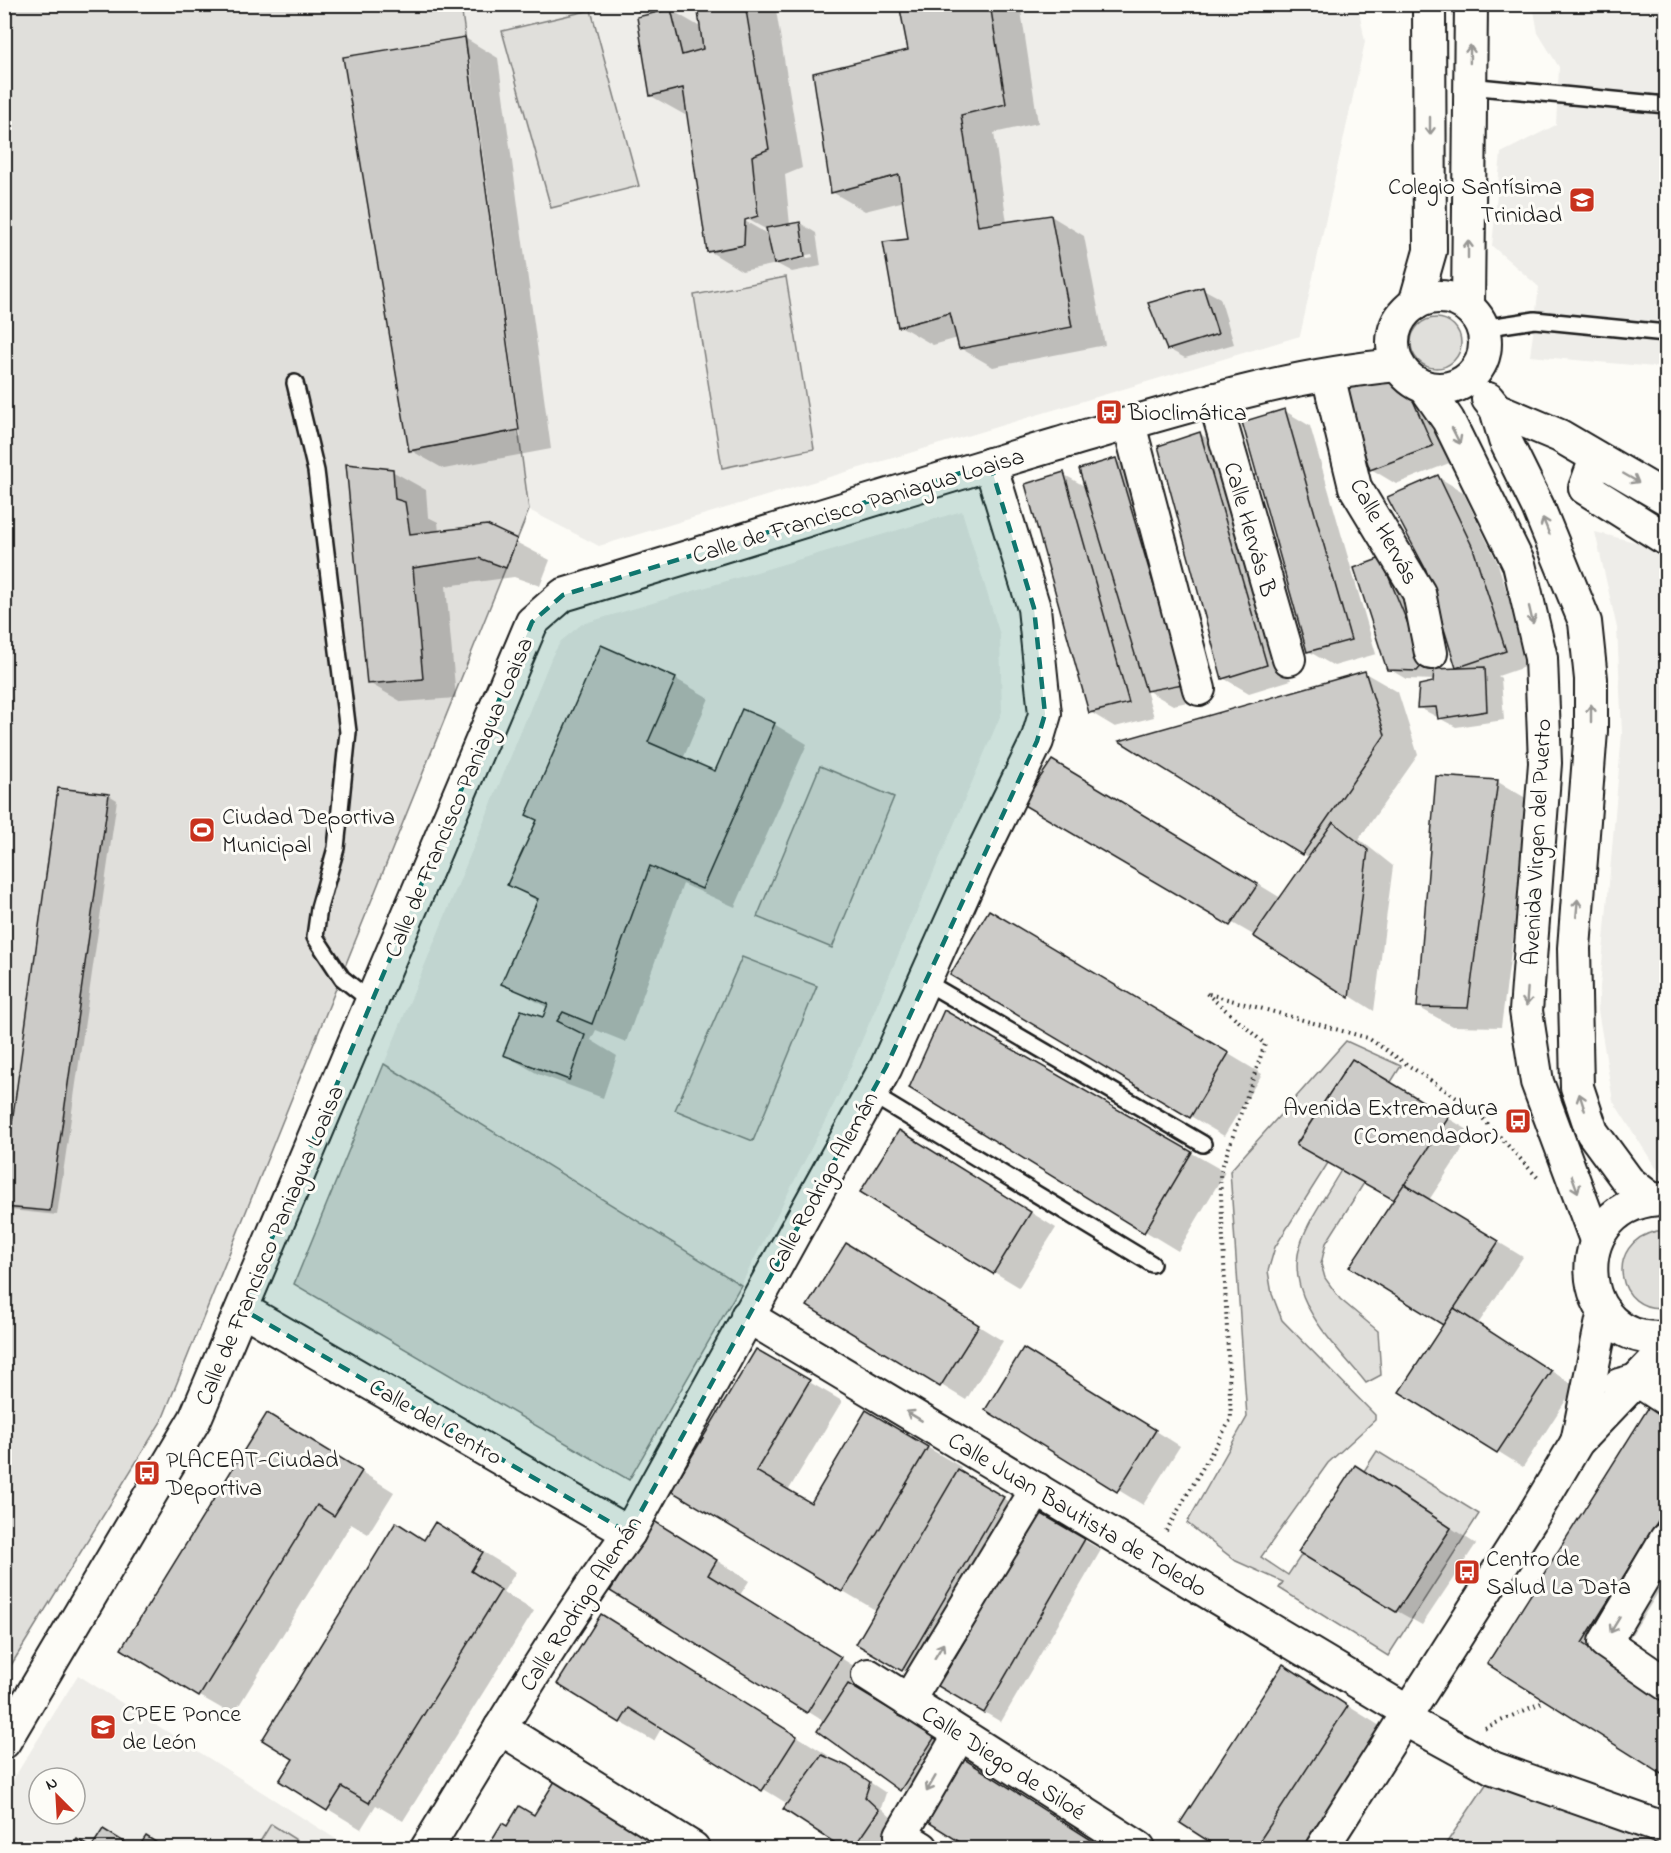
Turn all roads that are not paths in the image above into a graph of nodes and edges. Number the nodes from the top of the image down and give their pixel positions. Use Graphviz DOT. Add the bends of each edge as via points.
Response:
graph roads {
  1 [pos="1429,4"];
  2 [pos="1470,4"];
  3 [pos="1469,86"];
  4 [pos="1666,105"];
  5 [pos="1415,304"];
  6 [pos="1475,318"];
  7 [pos="1666,333"];
  8 [pos="1394,334"];
  9 [pos="1398,365"];
  10 [pos="1339,372"];
  11 [pos="1469,378"];
  12 [pos="295,383"];
  13 [pos="1425,387"];
  14 [pos="1214,399"];
  15 [pos="1496,409"];
  16 [pos="1129,424"];
  17 [pos="1596,458"];
  18 [pos="990,464"];
  19 [pos="1666,498"];
  20 [pos="1666,539"];
  21 [pos="1431,652"];
  22 [pos="1289,659"];
  23 [pos="1199,689"];
  24 [pos="924,981"];
  25 [pos="372,1002"];
  26 [pos="870,1094"];
  27 [pos="1203,1144"];
  28 [pos="1659,1199"];
  29 [pos="1596,1240"];
  30 [pos="1152,1264"];
  31 [pos="242,1309"];
  32 [pos="1604,1311"];
  33 [pos="747,1316"];
  34 [pos="1666,1337"];
  35 [pos="1666,1349"];
  36 [pos="1595,1360"];
  37 [pos="1636,1380"];
  38 [pos="1666,1399"];
  39 [pos="1577,1442"];
  40 [pos="1036,1489"];
  41 [pos="629,1533"];
  42 [pos="1666,1539"];
  43 [pos="868,1675"];
  44 [pos="1666,1684"];
  45 [pos="909,1701"];
  46 [pos="1405,1715"];
  47 [pos="500,1728"];
  48 [pos="960,1734"];
  49 [pos="4,1742"];
  50 [pos="1666,1829"];
  51 [pos="912,1842"];
  52 [pos="427,1848"];
  53 [pos="693,1848"];
  54 [pos="1139,1848"];
  55 [pos="1322,1848"];
  1 -- 5 [label="street, one-way" via="1430,251"];
  3 -- 2 [label="street, one-way"];
  3 -- 4 [label="lane"];
  6 -- 3 [label="street, one-way"];
  5 -- 6 [label="street" via="1437,297 1449,298"];
  5 -- 8 [label="street" via="1398,322"];
  6 -- 7 [label="lane"];
  6 -- 11 [label="street" via="1484,337 1482,358"];
  8 -- 9 [label="street"];
  8 -- 10 [label="street, Calle de Francisco Paniagua Loaisa"];
  9 -- 10 [label="street, Calle de Francisco Paniagua Loaisa"];
  9 -- 13 [label="street"];
  10 -- 14 [label="street, Calle de Francisco Paniagua Loaisa"];
  10 -- 21 [label="street, Calle Hervás" via="1355,487 1419,593"];
  11 -- 13 [label="street" via="1440,389"];
  11 -- 15 [label="street"];
  12 -- 25 [label="lane" via="316,471 348,732 336,848 318,908 315,937 342,978"];
  13 -- 29 [label="street, Avenida Virgen del Puerto, one-way" via="1448,420 1520,564 1541,658 1545,763 1526,1011 1537,1082"];
  14 -- 16 [label="street, Calle de Francisco Paniagua Loaisa"];
  14 -- 22 [label="street, Calle Hervás B"];
  15 -- 17 [label="street" via="1560,436"];
  28 -- 15 [label="street, Avenida Virgen del Puerto, one-way" via="1628,1181 1592,1132 1577,1087 1574,948 1591,731 1585,622 1538,507 1505,440"];
  16 -- 18 [label="street, Calle de Francisco Paniagua Loaisa"];
  16 -- 23 [label="street"];
  17 -- 19 [label="street, one-way"];
  17 -- 20 [label="street" via="1585,488"];
  18 -- 24 [label="street, Calle Rodrigo Alemán" via="1034,608 1045,714 1037,741"];
  18 -- 25 [label="street, Calle de Francisco Paniagua Loaisa" via="563,595 532,622"];
  24 -- 26 [label="street, Calle Rodrigo Alemán"];
  24 -- 27 [label="lane"];
  25 -- 31 [label="street, Calle de Francisco Paniagua Loaisa"];
  26 -- 30 [label="lane"];
  26 -- 33 [label="street, Calle Rodrigo Alemán"];
  28 -- 29 [label="street" via="1628,1206 1609,1221"];
  29 -- 32 [label="street" via="1590,1258 1590,1277"];
  31 -- 41 [label="street, Calle del Centro"];
  31 -- 49 [label="street, Calle de Francisco Paniagua Loaisa" via="195,1419"];
  32 -- 34 [label="street" via="1619,1326 1638,1335"];
  32 -- 36 [label="street"];
  40 -- 33 [label="street, Calle Juan Bautista de Toledo, one-way"];
  33 -- 41 [label="street, Calle Rodrigo Alemán"];
  35 -- 37 [label="street"];
  36 -- 37 [label="street" via="1609,1382 1622,1387"];
  36 -- 39 [label="street"];
  37 -- 38 [label="street"];
  37 -- 39 [label="street"];
  39 -- 46 [label="street"];
  45 -- 40 [label="street, one-way"];
  40 -- 46 [label="street, Calle Juan Bautista de Toledo"];
  41 -- 47 [label="street, Calle Rodrigo Alemán" via="587,1590"];
  42 -- 44 [label="street, one-way" via="1605,1642"];
  43 -- 45 [label="street, Calle Diego de Siloé"];
  45 -- 48 [label="street, Calle Diego de Siloé"];
  46 -- 50 [label="street, Calle Juan Bautista de Toledo" via="1493,1768"];
  46 -- 55 [label="street"];
  47 -- 52 [label="street, Calle Rodrigo Alemán"];
  47 -- 53 [label="street"];
  48 -- 51 [label="street, one-way"];
  48 -- 54 [label="street, Calle Diego de Siloé"];
}
